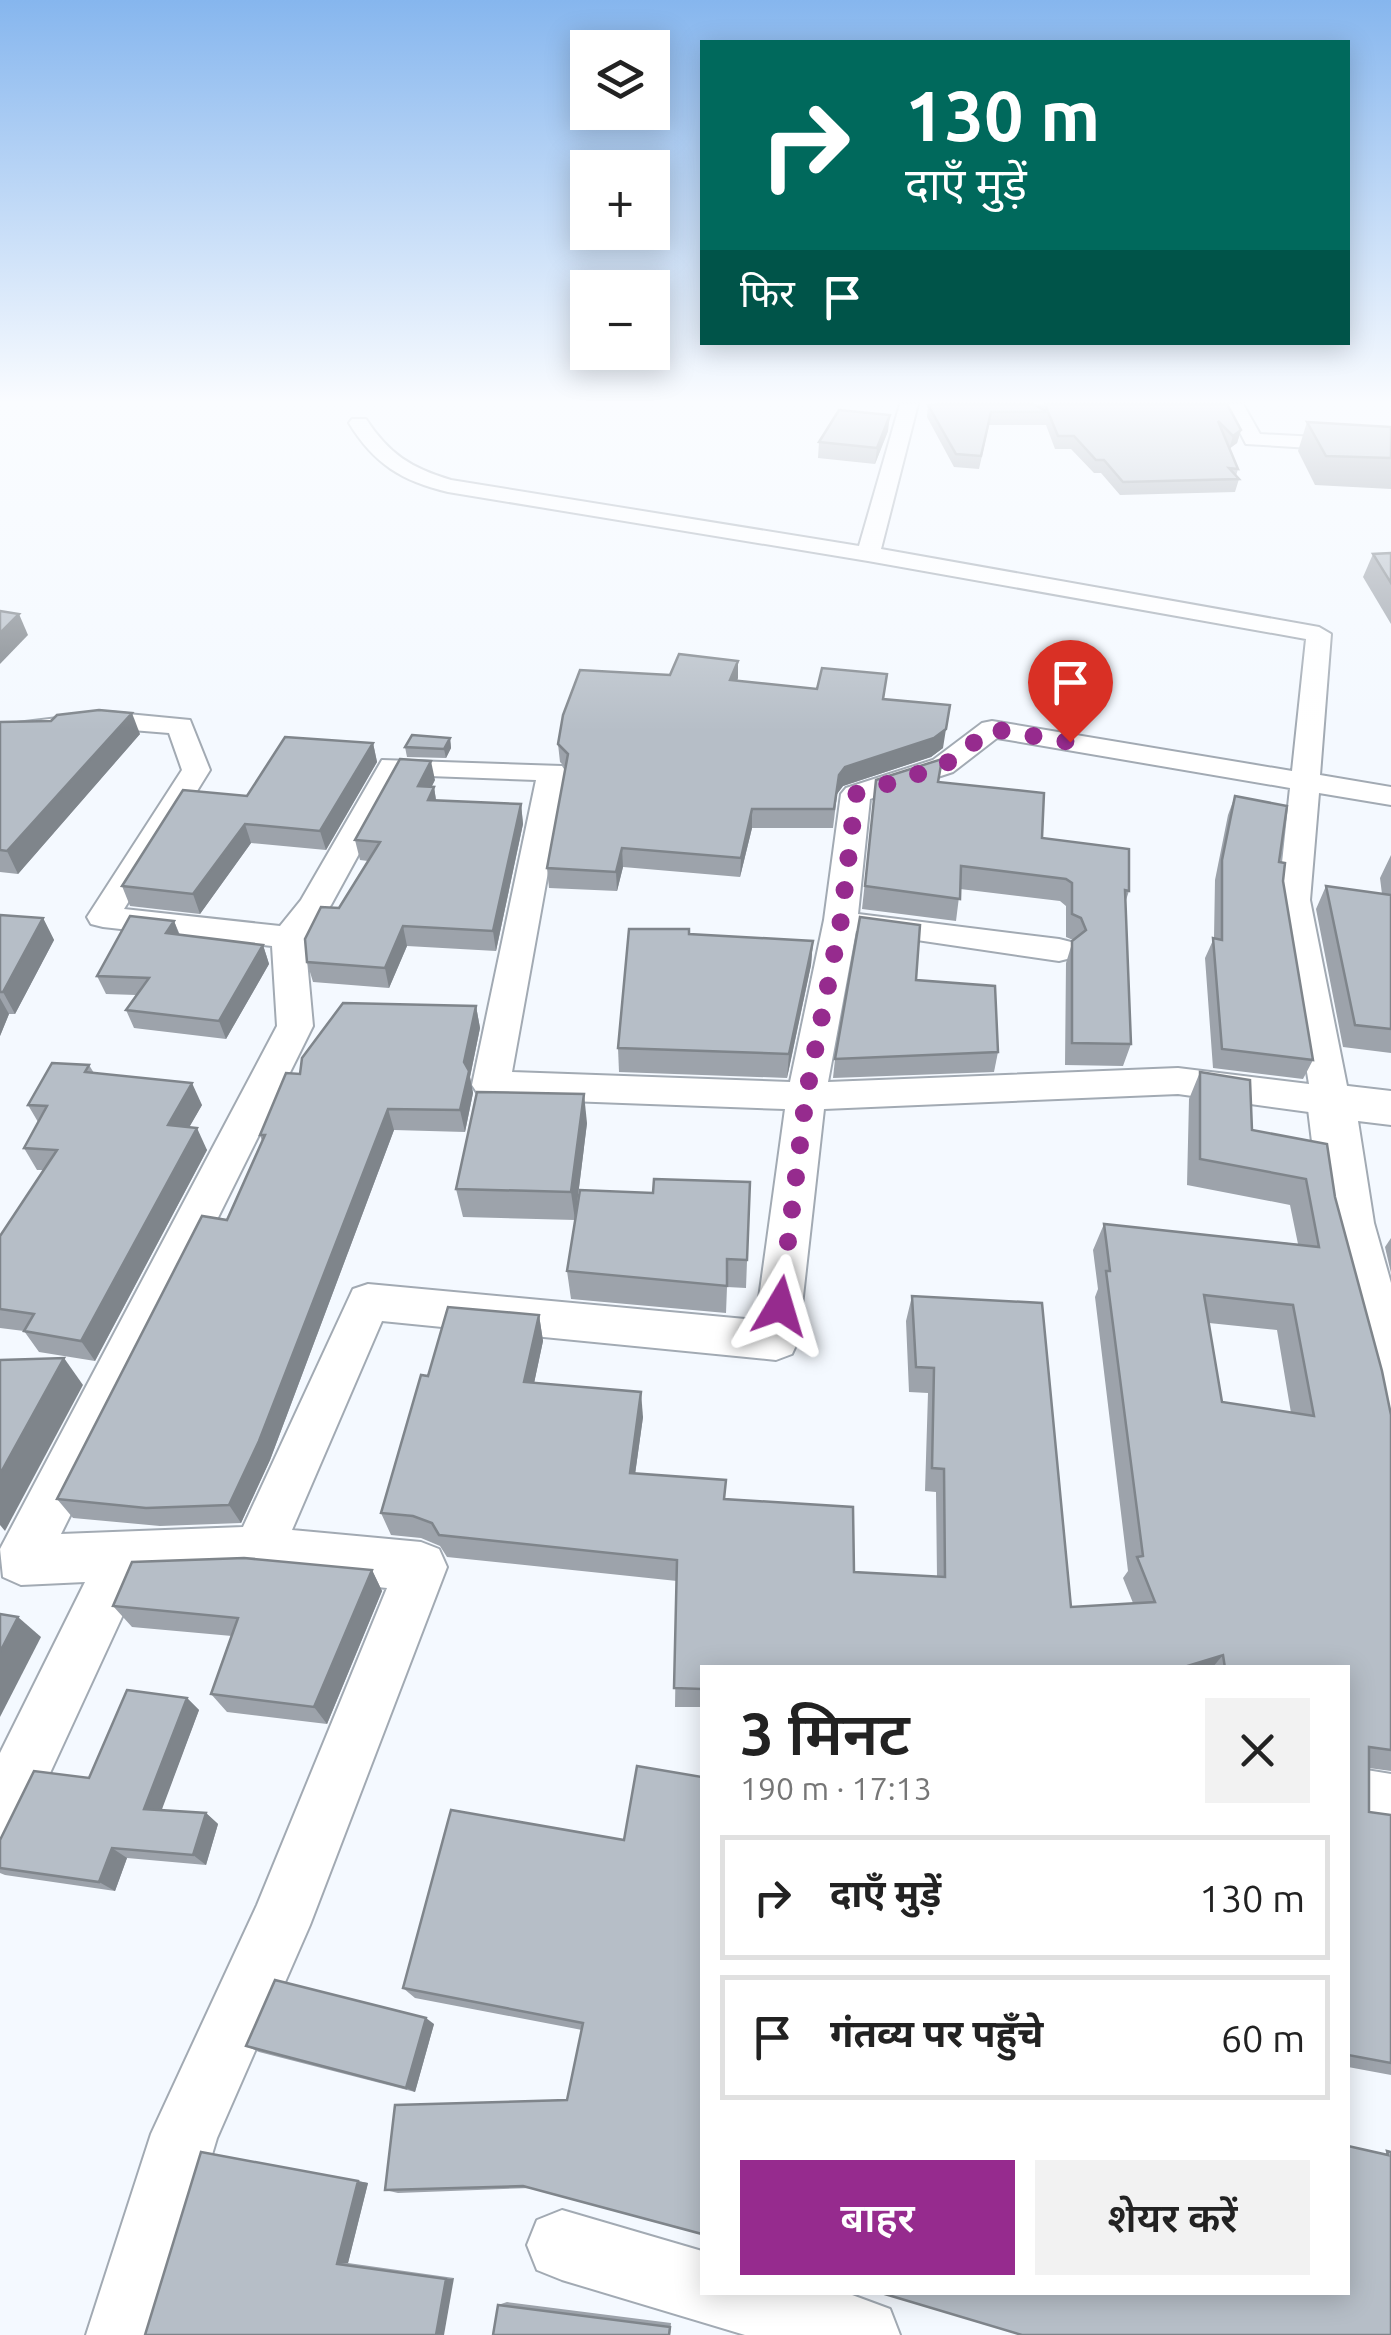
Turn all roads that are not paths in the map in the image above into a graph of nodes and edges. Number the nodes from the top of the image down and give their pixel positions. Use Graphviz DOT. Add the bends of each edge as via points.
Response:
graph roads {
  1 [pos="615,513"];
  2 [pos="879,513"];
  3 [pos="868,554"];
  4 [pos="0,733"];
  5 [pos="1304,781"];
  6 [pos="1391,796"];
  7 [pos="841,920"];
  8 [pos="288,936"];
  9 [pos="1059,950"];
  10 [pos="806,1096"];
  11 [pos="1332,1101"];
  12 [pos="1391,1108"];
  13 [pos="1390,1381"];
  14 [pos="258,1551"];
  15 [pos="124,1556"];
  16 [pos="1350,1796"];
  17 [pos="1391,1803"];
  18 [pos="0,1815"];
  19 [pos="562,2245"];
  20 [pos="700,2285"];
  21 [pos="732,2295"];
  22 [pos="122,2335"];
  23 [pos="864,2335"];
  1 -- 3 [label="street"];
  2 -- 3 [label="street"];
  3 -- 5 [label="street" via="1319,634"];
  4 -- 8 [label="street" via="107,720 180,726 196,770 103,917"];
  5 -- 6 [label="street"];
  5 -- 7 [label="street" via="992,729 943,766 856,794"];
  5 -- 11 [label="street" via="1294,900"];
  7 -- 9 [label="street"];
  7 -- 10 [label="street"];
  8 -- 10 [label="street" via="315,905 392,766 552,772 491,1084"];
  8 -- 15 [label="street" via="294,1026 21,1560"];
  10 -- 11 [label="street" via="1178,1081"];
  10 -- 14 [label="street" via="776,1341 368,1302"];
  11 -- 12 [label="street"];
  11 -- 13 [label="street" via="1348,1223"];
  14 -- 15 [label="street"];
  14 -- 22 [label="street" via="421,1567 280,1925 185,2134"];
  15 -- 18 [label="street"];
  16 -- 17 [label="street"];
  19 -- 20 [label="street"];
  21 -- 23 [label="street"];
}
